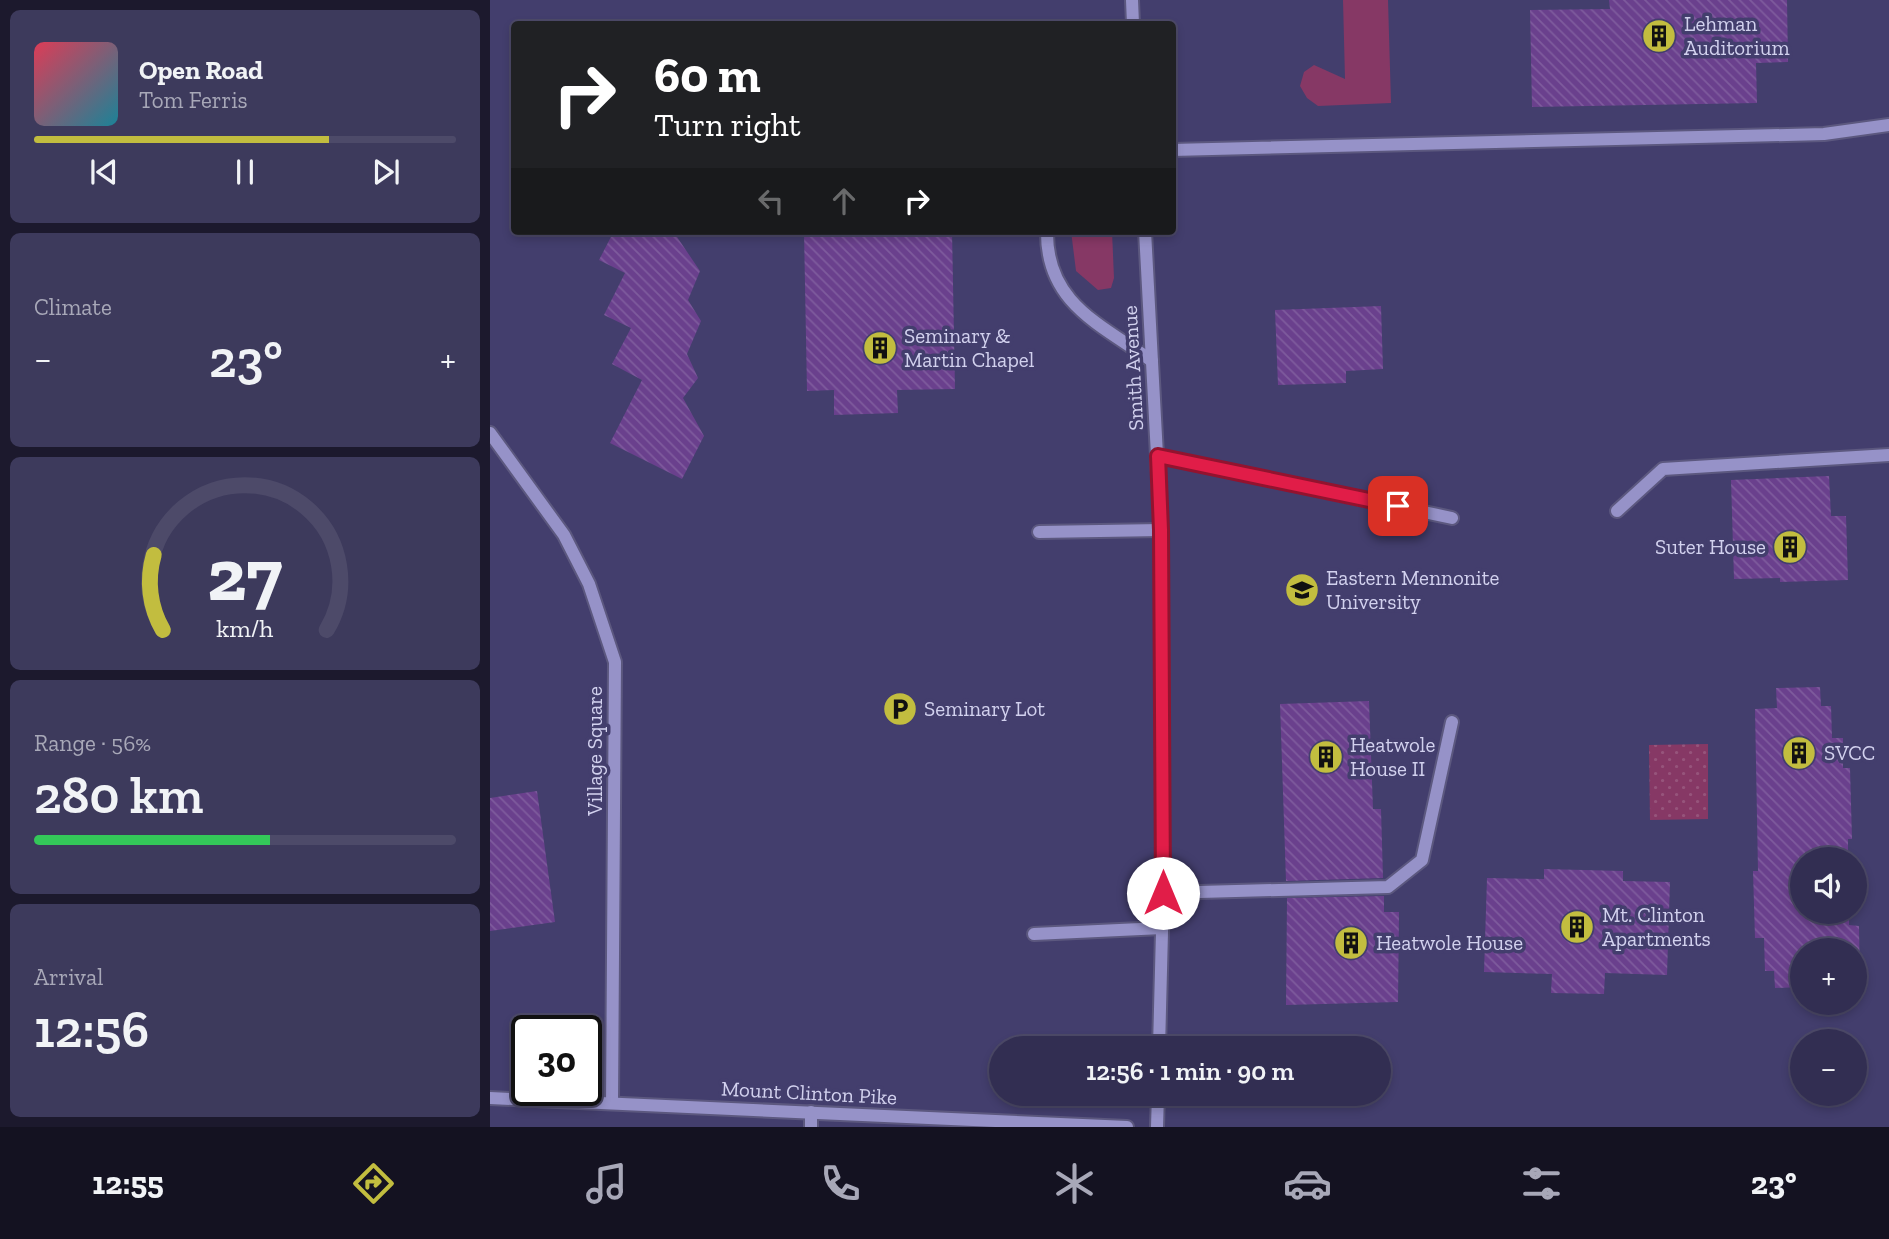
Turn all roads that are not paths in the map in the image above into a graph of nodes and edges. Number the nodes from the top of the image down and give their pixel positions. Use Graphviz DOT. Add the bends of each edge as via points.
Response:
graph roads {
  1 [pos="1132,0"];
  2 [pos="1133,21"];
  3 [pos="1889,125"];
  4 [pos="1176,150"];
  5 [pos="1047,235"];
  6 [pos="1145,235"];
  7 [pos="1152,361"];
  8 [pos="490,433"];
  9 [pos="1889,455"];
  10 [pos="1158,456"];
  11 [pos="1617,511"];
  12 [pos="1452,518"];
  13 [pos="1161,530"];
  14 [pos="1039,532"];
  15 [pos="1452,722"];
  16 [pos="1163,893"];
  17 [pos="1162,928"];
  18 [pos="1034,934"];
  19 [pos="1159,1036"];
  20 [pos="490,1098"];
  21 [pos="612,1104"];
  22 [pos="1158,1106"];
  23 [pos="811,1112"];
  24 [pos="867,1121"];
  25 [pos="811,1127"];
  26 [pos="1127,1127"];
  27 [pos="1157,1127"];
  1 -- 2 [label="street"];
  3 -- 4 [label="street" via="1824,134"];
  5 -- 7 [label="street" via="1047,256 1069,301"];
  6 -- 7 [label="street, Smith Avenue"];
  7 -- 10 [label="street, Smith Avenue"];
  8 -- 21 [label="street, Village Square" via="564,535 589,584 615,662"];
  9 -- 11 [label="street" via="1663,469"];
  10 -- 12 [label="street"];
  10 -- 13 [label="street, Smith Avenue"];
  13 -- 14 [label="street"];
  13 -- 16 [label="street, Smith Avenue"];
  15 -- 16 [label="street" via="1422,860 1388,887"];
  16 -- 17 [label="street, Smith Avenue"];
  17 -- 18 [label="street"];
  17 -- 19 [label="street, Smith Avenue"];
  20 -- 21 [label="street, Mount Clinton Pike"];
  21 -- 23 [label="street, Mount Clinton Pike"];
  22 -- 27 [label="street"];
  23 -- 24 [label="street, Mount Clinton Pike"];
  23 -- 25 [label="street"];
  24 -- 26 [label="street, Mount Clinton Pike"];
}
